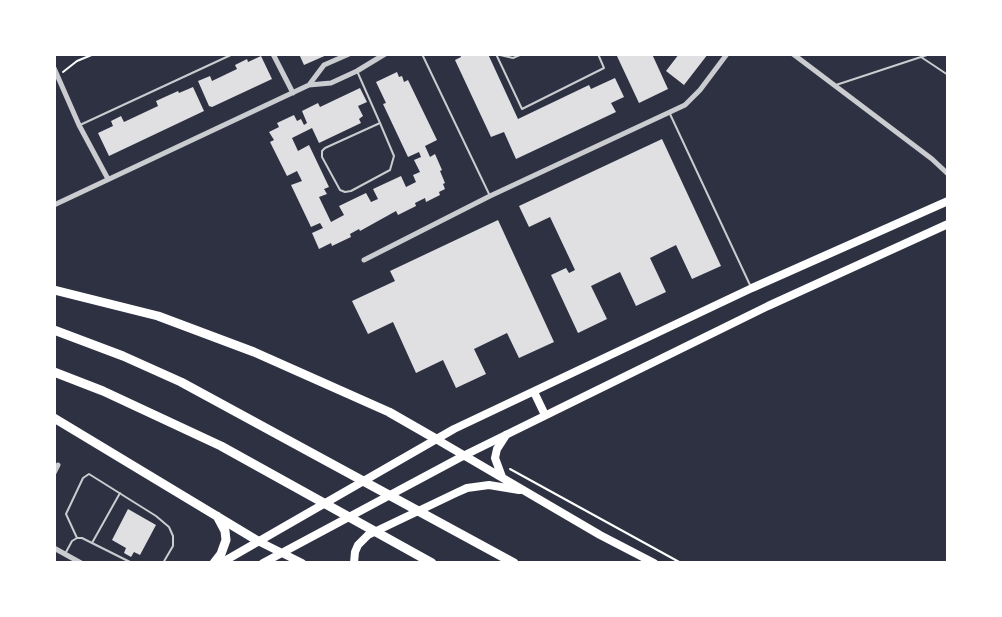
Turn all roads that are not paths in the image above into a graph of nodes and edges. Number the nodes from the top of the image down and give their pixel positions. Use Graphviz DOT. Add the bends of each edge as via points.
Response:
graph roads {
  1 [pos="233,54"];
  2 [pos="273,54"];
  3 [pos="350,54"];
  4 [pos="385,54"];
  5 [pos="422,54"];
  6 [pos="522,54"];
  7 [pos="598,54"];
  8 [pos="727,54"];
  9 [pos="793,54"];
  10 [pos="930,54"];
  11 [pos="921,57"];
  12 [pos="54,68"];
  13 [pos="357,71"];
  14 [pos="948,74"];
  15 [pos="309,84"];
  16 [pos="835,85"];
  17 [pos="293,93"];
  18 [pos="670,114"];
  19 [pos="380,123"];
  20 [pos="79,125"];
  21 [pos="948,174"];
  22 [pos="108,179"];
  23 [pos="490,196"];
  24 [pos="948,201"];
  25 [pos="54,205"];
  26 [pos="947,224"];
  27 [pos="364,260"];
  28 [pos="752,288"];
  29 [pos="54,290"];
  30 [pos="54,330"];
  31 [pos="54,372"];
  32 [pos="534,392"];
  33 [pos="545,416"];
  34 [pos="54,418"];
  35 [pos="506,435"];
  36 [pos="436,439"];
  37 [pos="463,456"];
  38 [pos="58,465"];
  39 [pos="54,473"];
  40 [pos="503,478"];
  41 [pos="526,492"];
  42 [pos="120,493"];
  43 [pos="218,516"];
  44 [pos="77,538"];
  45 [pos="258,541"];
  46 [pos="92,543"];
  47 [pos="54,548"];
  48 [pos="65,554"];
  49 [pos="281,554"];
  50 [pos="124,559"];
  51 [pos="512,562"];
  52 [pos="81,563"];
  53 [pos="122,563"];
  54 [pos="132,563"];
  55 [pos="163,563"];
  56 [pos="214,563"];
  57 [pos="221,563"];
  58 [pos="263,563"];
  59 [pos="302,563"];
  60 [pos="354,563"];
  61 [pos="432,563"];
  62 [pos="654,563"];
  1 -- 20 [label="lane"];
  2 -- 17 [label="street"];
  3 -- 15 [label="street" via="324,65"];
  4 -- 13 [label="street"];
  5 -- 23 [label="lane"];
  6 -- 7 [label="lane" via="513,58 496,54 522,110 604,68"];
  8 -- 18 [label="street" via="693,99"];
  9 -- 16 [label="street"];
  10 -- 11 [label="lane"];
  11 -- 14 [label="lane"];
  11 -- 16 [label="lane"];
  12 -- 20 [label="street"];
  13 -- 15 [label="street" via="331,82"];
  13 -- 19 [label="lane"];
  15 -- 17 [label="street"];
  16 -- 21 [label="street"];
  17 -- 22 [label="street"];
  18 -- 23 [label="street"];
  18 -- 28 [label="lane"];
  19 -- 19 [label="lane" via="394,156 390,170 351,191 340,190 322,151"];
  20 -- 22 [label="street"];
  22 -- 25 [label="street"];
  23 -- 27 [label="street"];
  24 -- 28 [label="main road"];
  26 -- 33 [label="main road" via="768,306"];
  28 -- 32 [label="main road"];
  29 -- 36 [label="highway" via="158,316 254,352 389,412"];
  30 -- 51 [label="highway" via="181,382"];
  31 -- 61 [label="highway" via="221,447"];
  32 -- 33 [label="main road"];
  32 -- 36 [label="main road"];
  33 -- 35 [label="main road"];
  34 -- 43 [label="highway"];
  35 -- 37 [label="main road"];
  35 -- 40 [label="main road" via="495,458"];
  36 -- 37 [label="main road"];
  36 -- 45 [label="main road"];
  37 -- 40 [label="main road"];
  37 -- 49 [label="main road"];
  38 -- 39 [label="street"];
  40 -- 41 [label="main road"];
  41 -- 60 [label="main road" via="489,485 467,488 368,535 358,546"];
  41 -- 62 [label="main road"];
  42 -- 44 [label="lane" via="89,474 83,478 66,514"];
  42 -- 46 [label="lane"];
  42 -- 55 [label="lane" via="169,526 173,546"];
  43 -- 45 [label="highway"];
  43 -- 56 [label="highway" via="226,540"];
  44 -- 46 [label="lane"];
  44 -- 48 [label="lane"];
  45 -- 49 [label="main road"];
  45 -- 57 [label="main road"];
  46 -- 50 [label="lane"];
  47 -- 48 [label="street"];
  48 -- 52 [label="street"];
  49 -- 58 [label="main road"];
  49 -- 59 [label="main road"];
  50 -- 53 [label="lane"];
  50 -- 54 [label="lane"];
}
